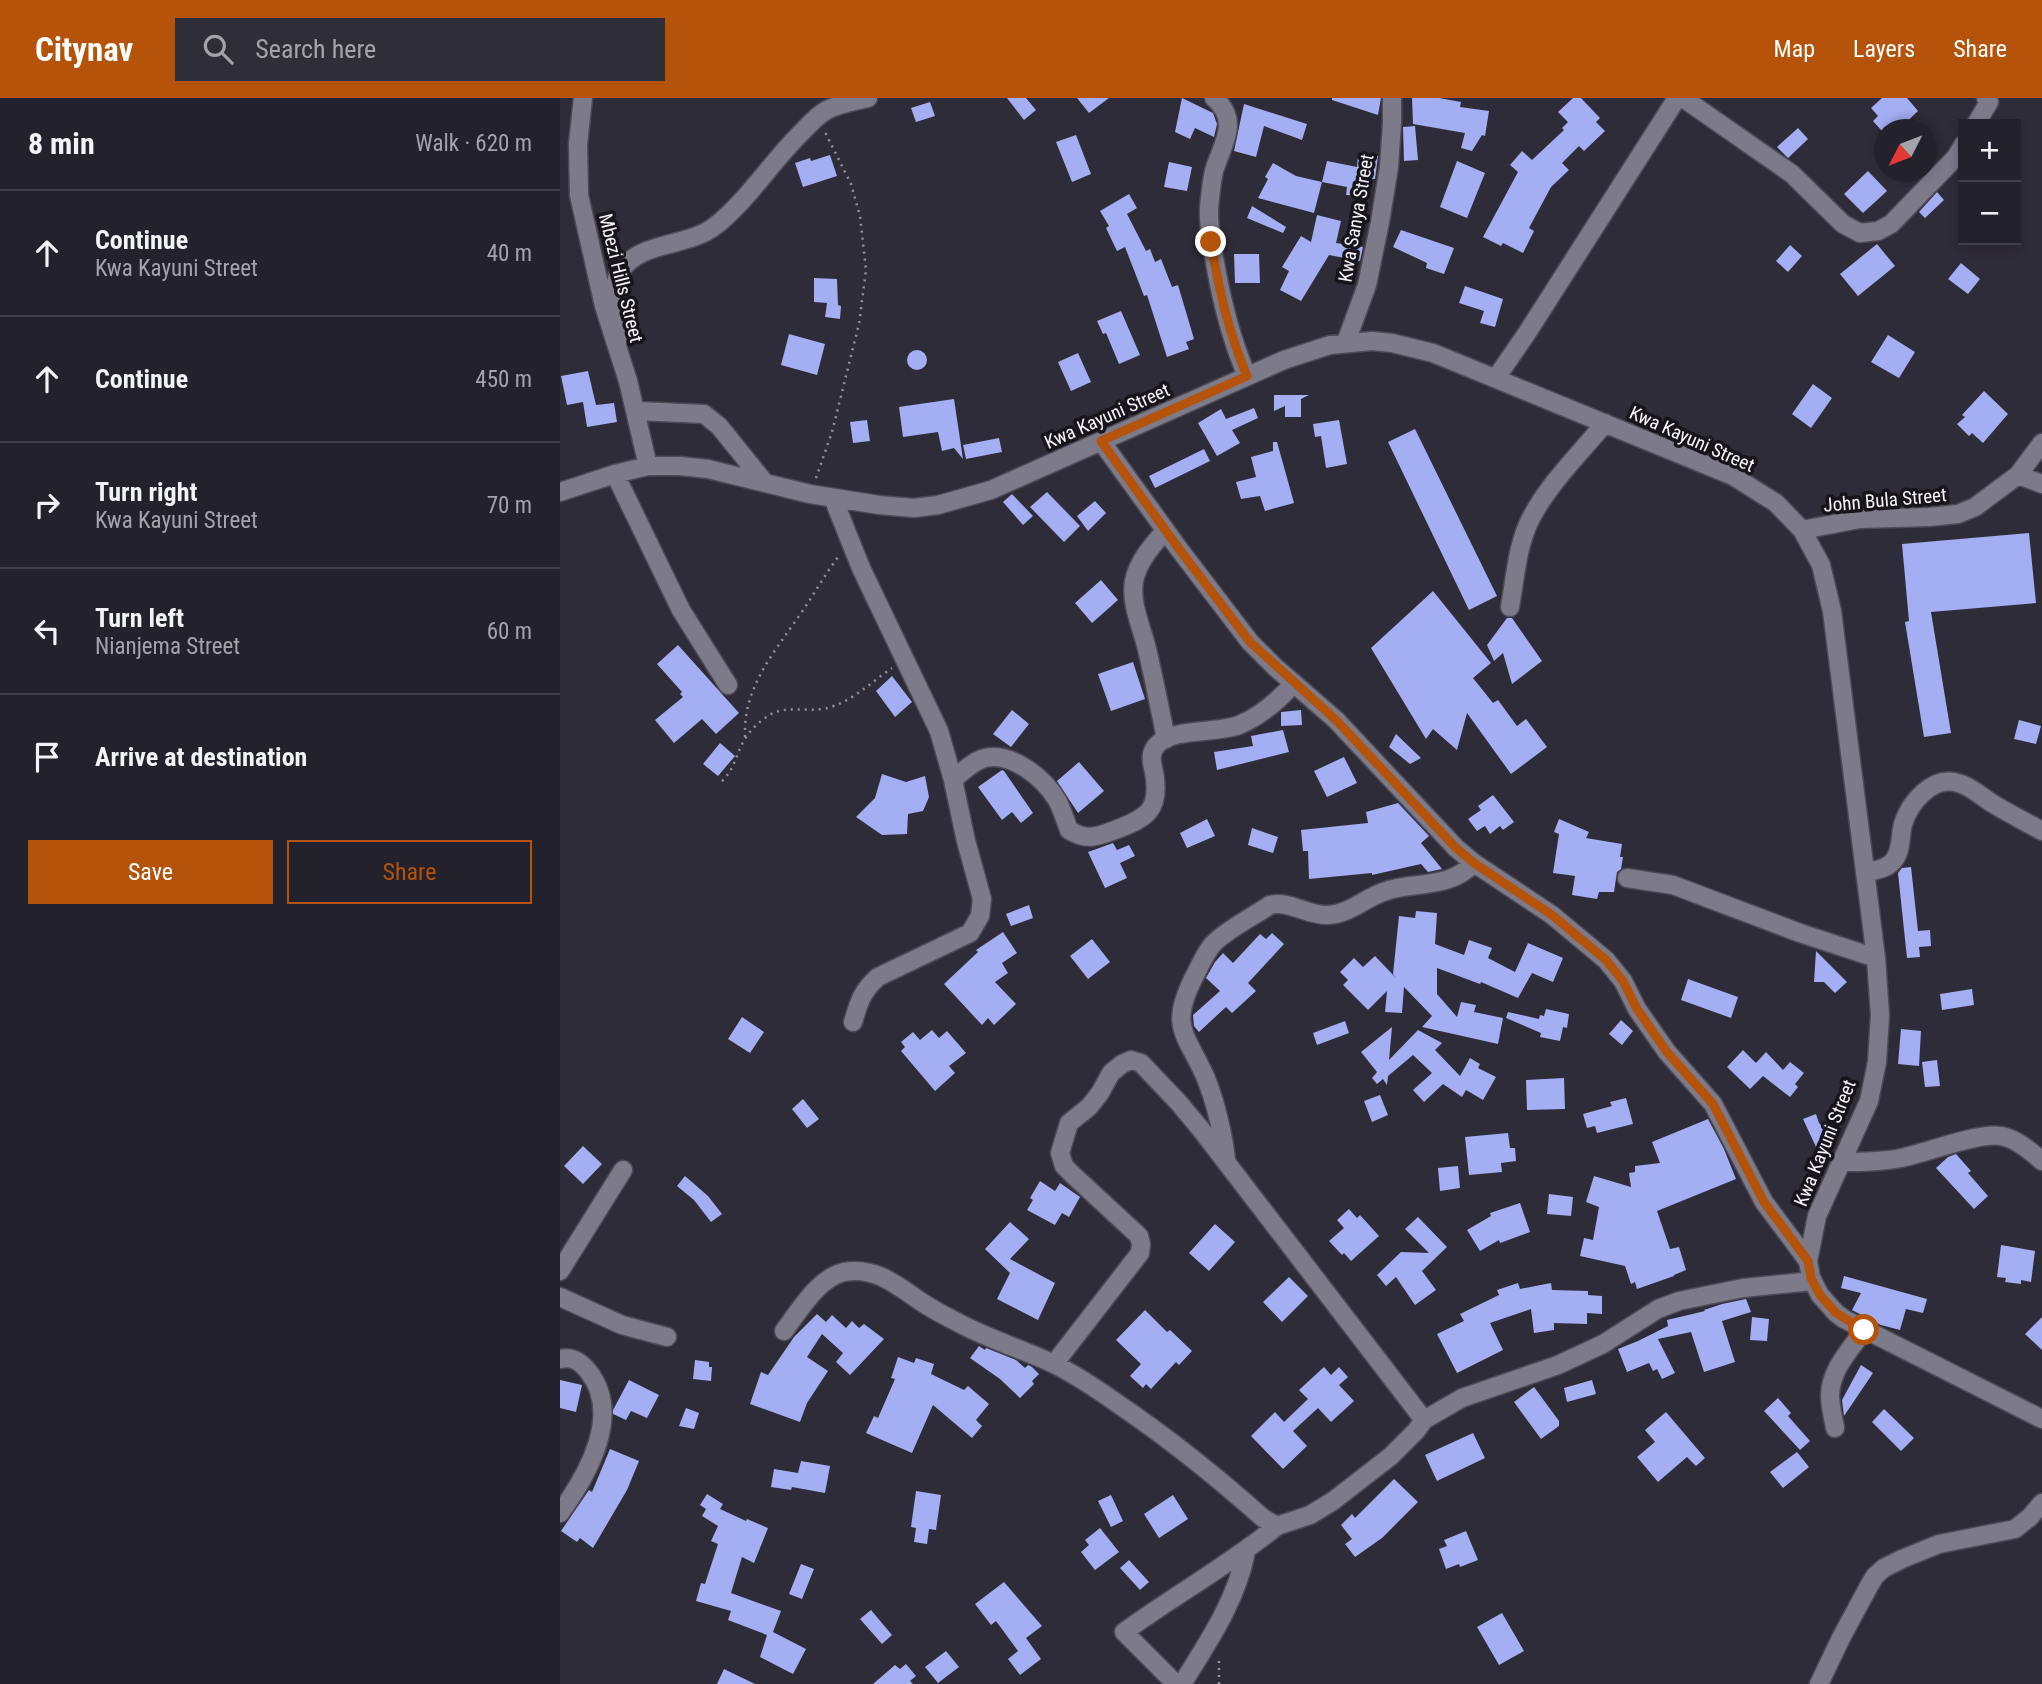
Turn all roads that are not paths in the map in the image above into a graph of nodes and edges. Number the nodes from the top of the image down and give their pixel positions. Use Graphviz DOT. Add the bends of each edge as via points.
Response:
graph roads {
  1 [pos="583,98"];
  2 [pos="868,98"];
  3 [pos="1214,98"];
  4 [pos="1392,98"];
  5 [pos="1677,98"];
  6 [pos="1683,98"];
  7 [pos="1989,99"];
  8 [pos="1979,119"];
  9 [pos="1958,154"];
  10 [pos="1346,342"];
  11 [pos="617,346"];
  12 [pos="1247,376"];
  13 [pos="1496,378"];
  14 [pos="637,411"];
  15 [pos="1605,424"];
  16 [pos="1101,441"];
  17 [pos="2042,443"];
  18 [pos="648,466"];
  19 [pos="615,474"];
  20 [pos="2018,475"];
  21 [pos="765,483"];
  22 [pos="2042,484"];
  23 [pos="560,492"];
  24 [pos="833,498"];
  25 [pos="1802,530"];
  26 [pos="1165,531"];
  27 [pos="1510,607"];
  28 [pos="1294,683"];
  29 [pos="728,685"];
  30 [pos="1166,739"];
  31 [pos="953,780"];
  32 [pos="2042,831"];
  33 [pos="1474,863"];
  34 [pos="1865,873"];
  35 [pos="1627,878"];
  36 [pos="1876,958"];
  37 [pos="853,1022"];
  38 [pos="2042,1161"];
  39 [pos="1226,1162"];
  40 [pos="1842,1162"];
  41 [pos="623,1170"];
  42 [pos="1808,1261"];
  43 [pos="560,1271"];
  44 [pos="1812,1281"];
  45 [pos="560,1297"];
  46 [pos="1864,1330"];
  47 [pos="784,1331"];
  48 [pos="667,1337"];
  49 [pos="560,1359"];
  50 [pos="1054,1364"];
  51 [pos="2042,1419"];
  52 [pos="1424,1420"];
  53 [pos="1835,1428"];
  54 [pos="2042,1503"];
  55 [pos="560,1513"];
  56 [pos="1277,1526"];
  57 [pos="1246,1551"];
  58 [pos="1176,1684"];
  59 [pos="1182,1684"];
  60 [pos="1819,1684"];
  1 -- 11 [label="street, Mbezi Hills Street" via="579,195"];
  2 -- 11 [label="street" via="817,117 714,228 647,250 621,269 616,287"];
  3 -- 12 [label="street" via="1228,117 1209,202 1211,242 1223,310"];
  4 -- 10 [label="street, Kwa Sanya Street" via="1389,167 1378,233 1367,285"];
  5 -- 13 [label="street"];
  6 -- 9 [label="street" via="1792,174 1843,224 1860,233 1891,224"];
  7 -- 8 [label="street"];
  10 -- 12 [label="street, Kwa Kayuni Street"];
  10 -- 13 [label="street, Kwa Kayuni Street" via="1402,345"];
  11 -- 14 [label="street, Mbezi Hills Street"];
  12 -- 16 [label="street, Kwa Kayuni Street"];
  13 -- 15 [label="street, Kwa Kayuni Street"];
  14 -- 18 [label="street, Mbezi Hills Street"];
  14 -- 21 [label="street" via="704,414"];
  15 -- 25 [label="street, Kwa Kayuni Street" via="1733,476 1776,503"];
  15 -- 27 [label="street" via="1541,501 1528,524"];
  16 -- 24 [label="street, Kwa Kayuni Street" via="991,490 938,505 914,508"];
  16 -- 26 [label="street"];
  17 -- 20 [label="street, John Bula Street"];
  18 -- 19 [label="street, Kwa Kayuni Street"];
  18 -- 21 [label="street, Kwa Kayuni Street" via="708,469"];
  19 -- 23 [label="street, Kwa Kayuni Street"];
  19 -- 29 [label="street" via="681,610"];
  20 -- 22 [label="street"];
  20 -- 25 [label="street, John Bula Street" via="1958,514 1860,520"];
  21 -- 24 [label="street, Kwa Kayuni Street"];
  24 -- 31 [label="street" via="861,568 939,731"];
  25 -- 34 [label="street, Kwa Kayuni Street" via="1821,565 1832,611"];
  26 -- 28 [label="street" via="1250,642"];
  26 -- 30 [label="street" via="1136,571 1133,584"];
  28 -- 30 [label="street" via="1279,700 1239,725"];
  28 -- 33 [label="street" via="1336,720"];
  30 -- 31 [label="street" via="1153,754 1156,794 1147,814 1092,837 1069,830 1047,786 1013,762 985,758"];
  31 -- 37 [label="street" via="982,899 980,916 963,937 878,977 866,988"];
  32 -- 34 [label="street" via="1950,780 1926,789 1917,799 1903,822 1891,864"];
  33 -- 39 [label="street" via="1464,874 1385,891 1343,913 1310,914 1279,902 1212,946 1182,1004 1180,1020 1207,1084"];
  33 -- 42 [label="street" via="1552,915 1606,960 1667,1052 1713,1104 1764,1202"];
  34 -- 36 [label="street, Kwa Kayuni Street"];
  35 -- 36 [label="street" via="1674,884"];
  36 -- 40 [label="street, Kwa Kayuni Street" via="1877,1062 1869,1101"];
  38 -- 40 [label="street" via="2002,1136 1979,1137 1900,1158"];
  39 -- 50 [label="street" via="1141,1063 1122,1063 1111,1073 1089,1107 1069,1123 1060,1153 1064,1166 1139,1236 1140,1253"];
  39 -- 52 [label="street"];
  40 -- 42 [label="street, Kwa Kayuni Street" via="1816,1216"];
  41 -- 43 [label="street"];
  42 -- 44 [label="street, Kwa Kayuni Street"];
  44 -- 46 [label="street, Kwa Kayuni Street" via="1836,1313"];
  44 -- 52 [label="street" via="1679,1301 1658,1309 1604,1344 1462,1398"];
  45 -- 48 [label="street" via="622,1325"];
  46 -- 51 [label="street, Kwa Kayuni Street"];
  46 -- 53 [label="street" via="1832,1381"];
  47 -- 50 [label="street" via="822,1284 841,1273 858,1271 887,1277 922,1303 977,1333"];
  49 -- 55 [label="street" via="579,1361 590,1373 599,1392 602,1419 588,1469"];
  50 -- 56 [label="street" via="1149,1425"];
  52 -- 56 [label="street" via="1391,1456 1333,1501"];
  54 -- 60 [label="street" via="2015,1529 1939,1544 1884,1568 1869,1586"];
  56 -- 57 [label="street"];
  57 -- 58 [label="street" via="1124,1632"];
  57 -- 59 [label="street" via="1229,1605"];
}
